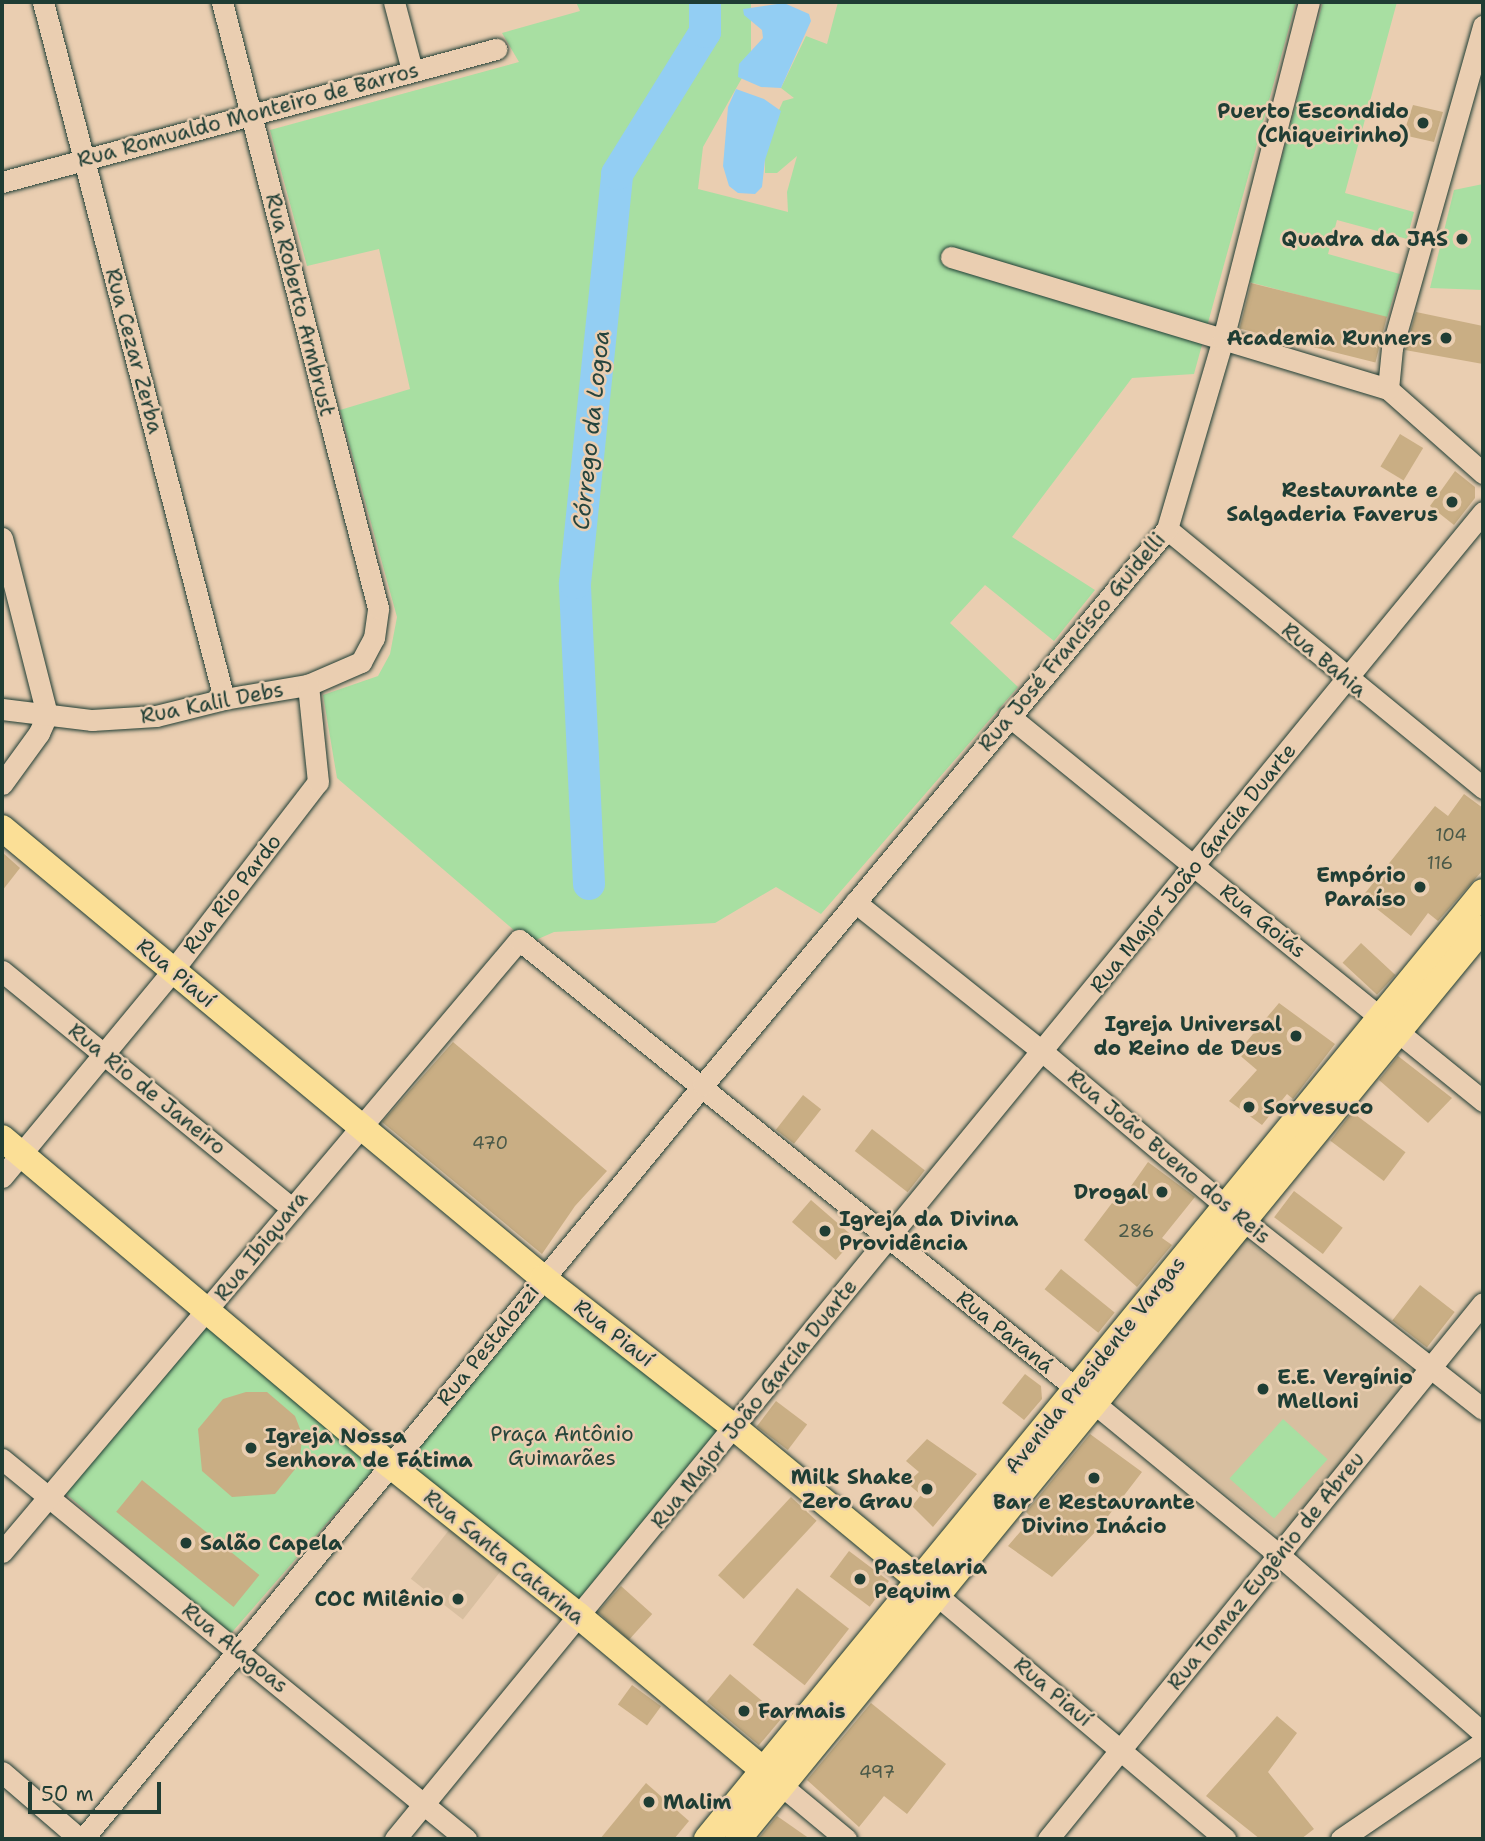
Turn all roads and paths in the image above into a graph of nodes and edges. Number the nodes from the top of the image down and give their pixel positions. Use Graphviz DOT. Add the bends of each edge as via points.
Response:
graph roads {
  1 [pos="43,2"];
  2 [pos="222,2"];
  3 [pos="394,2"];
  4 [pos="1309,2"];
  5 [pos="1483,26"];
  6 [pos="496,49"];
  7 [pos="412,70"];
  8 [pos="252,117"];
  9 [pos="84,159"];
  10 [pos="2,182"];
  11 [pos="951,257"];
  12 [pos="1223,339"];
  13 [pos="1388,389"];
  14 [pos="1483,473"];
  15 [pos="1483,512"];
  16 [pos="1167,529"];
  17 [pos="2,538"];
  18 [pos="378,608"];
  19 [pos="1347,679"];
  20 [pos="308,685"];
  21 [pos="224,699"];
  22 [pos="2,709"];
  23 [pos="47,715"];
  24 [pos="1009,716"];
  25 [pos="2,783"];
  26 [pos="1483,788"];
  27 [pos="2,828"];
  28 [pos="1195,865"];
  29 [pos="870,885"];
  30 [pos="1483,892"];
  31 [pos="855,902"];
  32 [pos="1483,928"];
  33 [pos="519,940"];
  34 [pos="173,970"];
  35 [pos="2,971"];
  36 [pos="1390,1024"];
  37 [pos="1043,1052"];
  38 [pos="104,1054"];
  39 [pos="702,1085"];
  40 [pos="1483,1101"];
  41 [pos="360,1126"];
  42 [pos="11,1146"];
  43 [pos="2,1177"];
  44 [pos="292,1208"];
  45 [pos="1235,1213"];
  46 [pos="890,1239"];
  47 [pos="543,1278"];
  48 [pos="1483,1303"];
  49 [pos="207,1311"];
  50 [pos="1431,1368"];
  51 [pos="1085,1396"];
  52 [pos="1483,1409"];
  53 [pos="735,1427"];
  54 [pos="2,1459"];
  55 [pos="390,1465"];
  56 [pos="47,1496"];
  57 [pos="2,1552"];
  58 [pos="1279,1555"];
  59 [pos="928,1588"];
  60 [pos="579,1616"];
  61 [pos="239,1650"];
  62 [pos="1483,1733"];
  63 [pos="1483,1742"];
  64 [pos="1122,1749"];
  65 [pos="2,1772"];
  66 [pos="772,1778"];
  67 [pos="423,1805"];
  68 [pos="82,1839"];
  69 [pos="395,1839"];
  70 [pos="466,1839"];
  71 [pos="707,1839"];
  72 [pos="737,1839"];
  73 [pos="846,1839"];
  74 [pos="1048,1839"];
  75 [pos="1224,1839"];
  76 [pos="1341,1839"];
  1 -- 9 [label="street, Rua Cezar Zerba"];
  2 -- 8 [label="street, Rua Roberto Armbrust"];
  3 -- 7 [label="street"];
  4 -- 12 [label="street, Rua José Francisco Guidelli"];
  5 -- 13 [label="street" via="1392,348"];
  6 -- 7 [label="street, Rua Romualdo Monteiro de Barros"];
  7 -- 8 [label="street, Rua Romualdo Monteiro de Barros"];
  8 -- 9 [label="street, Rua Romualdo Monteiro de Barros"];
  8 -- 18 [label="street, Rua Roberto Armbrust"];
  9 -- 10 [label="street, Rua Romualdo Monteiro de Barros"];
  9 -- 21 [label="street, Rua Cezar Zerba"];
  11 -- 12 [label="street"];
  12 -- 13 [label="street"];
  12 -- 16 [label="street, Rua José Francisco Guidelli"];
  13 -- 14 [label="street"];
  15 -- 19 [label="street, Rua Major João Garcia Duarte"];
  16 -- 19 [label="street, Rua Bahia"];
  16 -- 24 [label="street, Rua José Francisco Guidelli"];
  17 -- 23 [label="street"];
  18 -- 20 [label="street, Rua Kalil Debs" via="374,638 361,662"];
  19 -- 26 [label="street, Rua Bahia"];
  19 -- 28 [label="street, Rua Major João Garcia Duarte"];
  20 -- 21 [label="street, Rua Kalil Debs"];
  20 -- 34 [label="street, Rua Rio Pardo" via="318,782"];
  21 -- 23 [label="street, Rua Kalil Debs" via="156,716 92,720"];
  22 -- 23 [label="street, Rua Kalil Debs"];
  23 -- 25 [label="street" via="40,733"];
  24 -- 28 [label="street, Rua Goiás"];
  24 -- 29 [label="street, Rua José Francisco Guidelli"];
  27 -- 34 [label="main road, Rua Piauí"];
  28 -- 36 [label="street, Rua Goiás"];
  28 -- 37 [label="street, Rua Major João Garcia Duarte"];
  29 -- 31 [label="street, Rua Pestalozzi"];
  30 -- 36 [label="main road, Avenida Presidente Vargas"];
  31 -- 37 [label="street, Rua João Bueno dos Reis"];
  31 -- 39 [label="street, Rua Pestalozzi"];
  32 -- 36 [label="main road, Avenida Presidente Vargas"];
  33 -- 39 [label="street, Rua Paraná"];
  33 -- 41 [label="street, Rua Ibiquara"];
  34 -- 38 [label="street, Rua Rio Pardo"];
  34 -- 41 [label="main road, Rua Piauí"];
  35 -- 38 [label="street, Rua Rio de Janeiro"];
  36 -- 40 [label="street, Rua Goiás"];
  36 -- 45 [label="main road, Avenida Presidente Vargas"];
  37 -- 45 [label="street, Rua João Bueno dos Reis"];
  37 -- 46 [label="street, Rua Major João Garcia Duarte"];
  38 -- 42 [label="street, Rua Rio Pardo"];
  38 -- 44 [label="street, Rua Rio de Janeiro"];
  39 -- 46 [label="street, Rua Paraná"];
  39 -- 47 [label="street, Rua Pestalozzi"];
  41 -- 44 [label="street, Rua Ibiquara"];
  41 -- 47 [label="main road, Rua Piauí"];
  42 -- 43 [label="street, Rua Rio Pardo"];
  42 -- 49 [label="main road, Rua Santa Catarina"];
  44 -- 49 [label="street, Rua Ibiquara"];
  45 -- 50 [label="street, Rua João Bueno dos Reis"];
  45 -- 51 [label="main road, Avenida Presidente Vargas"];
  46 -- 51 [label="street, Rua Paraná"];
  46 -- 53 [label="street, Rua Major João Garcia Duarte"];
  47 -- 53 [label="main road, Rua Piauí"];
  47 -- 55 [label="street, Rua Pestalozzi"];
  48 -- 50 [label="street, Rua Tomaz Eugênio de Abreu"];
  49 -- 55 [label="main road, Rua Santa Catarina"];
  49 -- 56 [label="street, Rua Ibiquara"];
  50 -- 52 [label="street, Rua João Bueno dos Reis"];
  50 -- 58 [label="street, Rua Tomaz Eugênio de Abreu"];
  51 -- 58 [label="street, Rua Paraná"];
  51 -- 59 [label="main road, Avenida Presidente Vargas"];
  53 -- 59 [label="main road, Rua Piauí"];
  53 -- 60 [label="street, Rua Major João Garcia Duarte"];
  54 -- 56 [label="street, Rua Alagoas"];
  55 -- 60 [label="main road, Rua Santa Catarina"];
  55 -- 61 [label="street, Rua Pestalozzi"];
  56 -- 57 [label="street, Rua Ibiquara"];
  56 -- 61 [label="street, Rua Alagoas"];
  58 -- 62 [label="street, Rua Paraná"];
  58 -- 64 [label="street, Rua Tomaz Eugênio de Abreu"];
  59 -- 64 [label="street, Rua Piauí"];
  59 -- 66 [label="main road, Avenida Presidente Vargas"];
  60 -- 66 [label="main road, Rua Santa Catarina"];
  60 -- 67 [label="street, Rua Major João Garcia Duarte"];
  61 -- 67 [label="street, Rua Alagoas"];
  61 -- 68 [label="street, Rua Pestalozzi"];
  63 -- 76 [label="street"];
  64 -- 74 [label="street, Rua Tomaz Eugênio de Abreu"];
  64 -- 75 [label="street, Rua Piauí"];
  65 -- 68 [label="street"];
  66 -- 71 [label="main road, Avenida Presidente Vargas"];
  66 -- 72 [label="main road, Avenida Presidente Vargas"];
  66 -- 73 [label="street, Rua Santa Catarina"];
  67 -- 69 [label="street, Rua Major João Garcia Duarte"];
  67 -- 70 [label="street, Rua Alagoas"];
}
